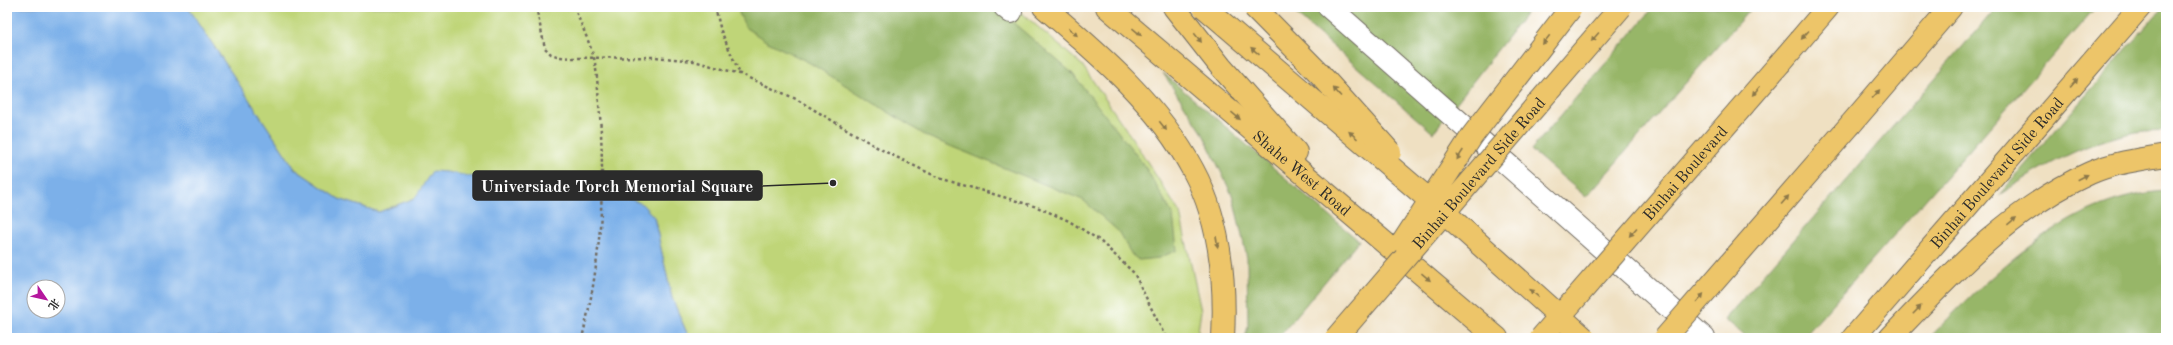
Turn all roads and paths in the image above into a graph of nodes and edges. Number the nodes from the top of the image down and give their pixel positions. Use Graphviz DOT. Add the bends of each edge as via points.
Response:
graph roads {
  1 [pos="536,7"];
  2 [pos="574,7"];
  3 [pos="715,7"];
  4 [pos="1044,7"];
  5 [pos="1107,7"];
  6 [pos="1174,7"];
  7 [pos="1204,7"];
  8 [pos="1254,7"];
  9 [pos="1329,7"];
  10 [pos="1621,7"];
  11 [pos="1828,7"];
  12 [pos="1951,7"];
  13 [pos="2140,7"];
  14 [pos="1571,8"];
  15 [pos="594,58"];
  16 [pos="740,74"];
  17 [pos="2166,155"];
  18 [pos="1447,215"];
  19 [pos="1385,243"];
  20 [pos="1339,334"];
  21 [pos="582,338"];
  22 [pos="1166,338"];
  23 [pos="1223,338"];
  24 [pos="1497,338"];
  25 [pos="1541,338"];
  26 [pos="1584,338"];
  27 [pos="1665,338"];
  28 [pos="1704,338"];
  29 [pos="1853,338"];
  30 [pos="1890,338"];
  1 -- 15 [label="path" via="546,48 551,54 560,57"];
  2 -- 15 [label="path"];
  3 -- 16 [label="path" via="720,31"];
  4 -- 23 [label="main road, one-way" via="1116,72 1145,103 1193,170 1207,202 1216,234 1225,310"];
  5 -- 19 [label="main road, Shahe West Road, one-way"];
  6 -- 19 [label="main road, one-way" via="1221,68 1278,133"];
  18 -- 7 [label="main road, one-way, bridge"];
  18 -- 8 [label="main road, one-way, bridge" via="1320,73"];
  9 -- 28 [label="lane"];
  10 -- 20 [label="main road, Binhai Boulevard Side Road, one-way, bridge"];
  11 -- 25 [label="main road, Binhai Boulevard, one-way, bridge"];
  27 -- 12 [label="main road, one-way, bridge"];
  29 -- 13 [label="main road, Binhai Boulevard Side Road, one-way"];
  14 -- 20 [label="main road, one-way, bridge" via="1472,136 1375,285"];
  15 -- 16 [label="path" via="655,57 694,61"];
  15 -- 21 [label="path" via="602,155 602,215 593,287"];
  16 -- 22 [label="path" via="796,99 880,149 939,178 1036,207 1087,232 1134,273"];
  30 -- 17 [label="main road, one-way" via="1975,253 2048,194 2091,173 2136,159"];
  26 -- 18 [label="main road, one-way, bridge"];
  19 -- 24 [label="main road, Shahe West Road, one-way"];
}
